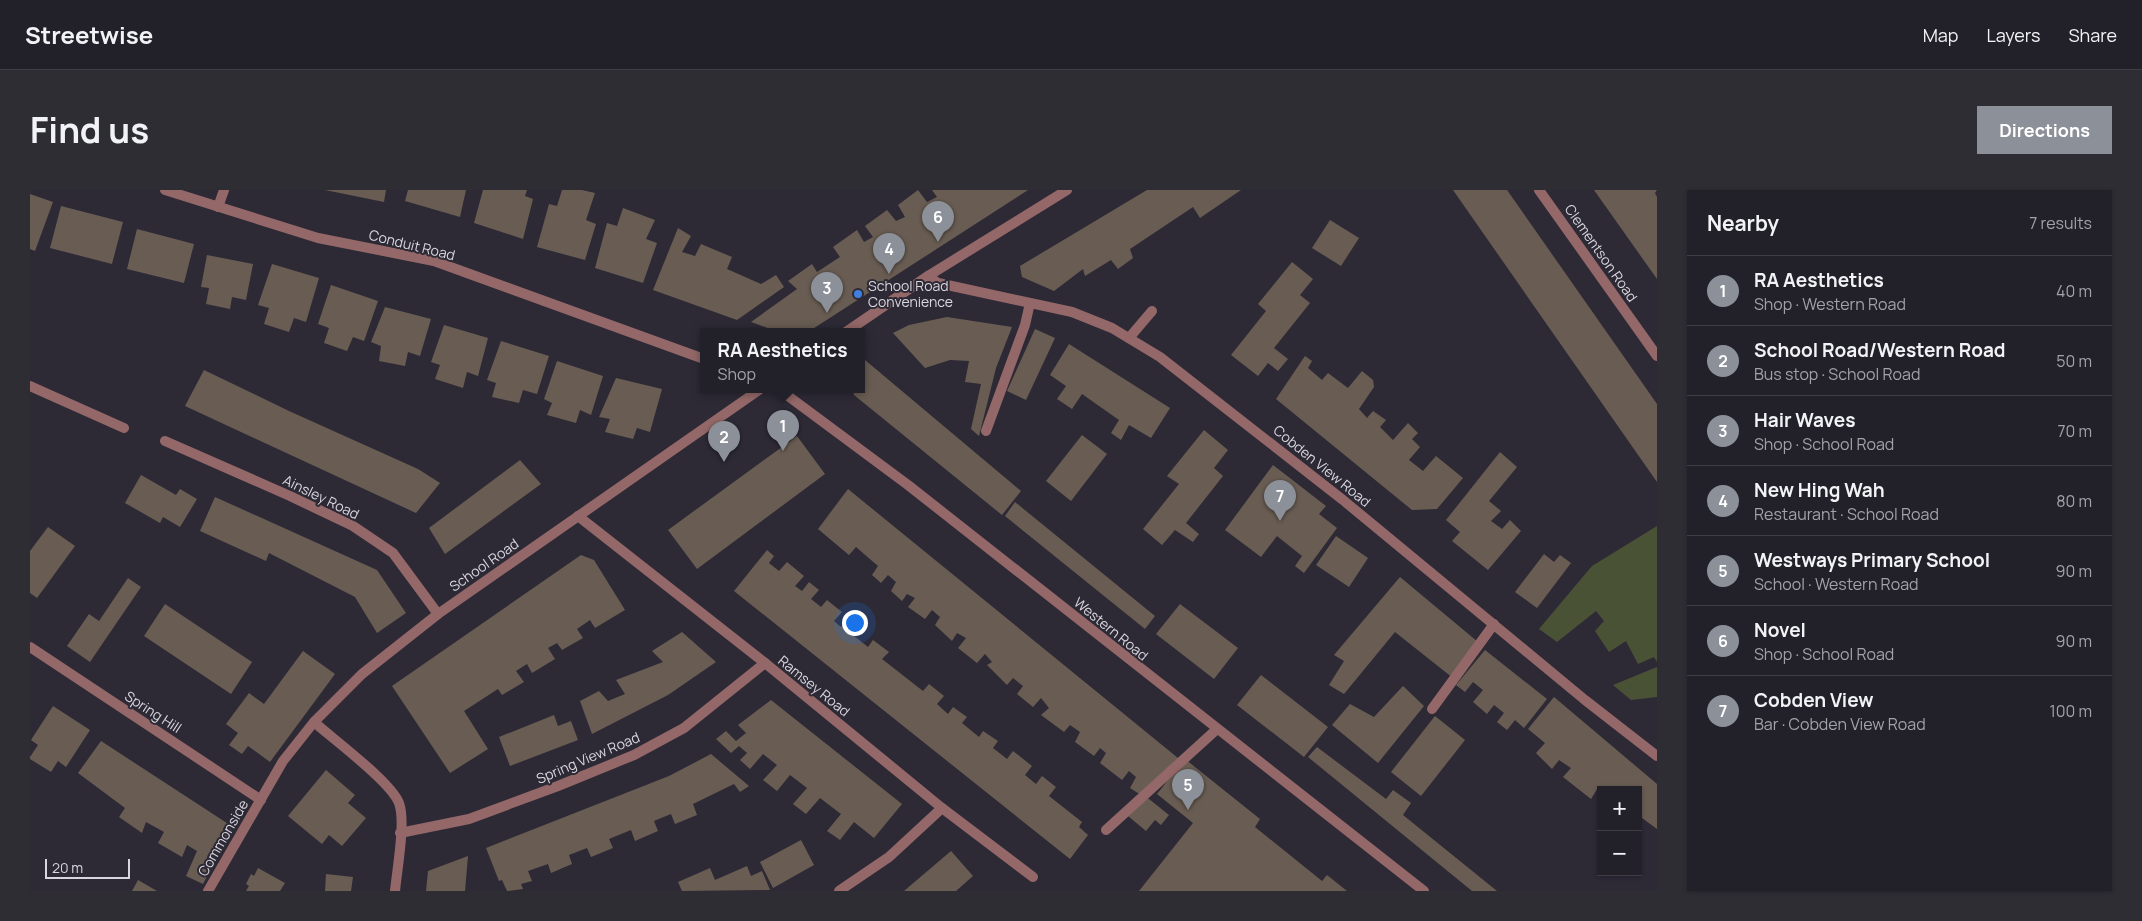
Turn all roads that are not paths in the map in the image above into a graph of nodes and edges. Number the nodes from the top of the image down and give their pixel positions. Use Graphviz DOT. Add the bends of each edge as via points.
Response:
graph roads {
  1 [pos="165,190"];
  2 [pos="224,190"];
  3 [pos="1067,190"];
  4 [pos="1539,190"];
  5 [pos="218,206"];
  6 [pos="928,276"];
  7 [pos="1030,303"];
  8 [pos="1152,311"];
  9 [pos="852,328"];
  10 [pos="1129,338"];
  11 [pos="1657,356"];
  12 [pos="700,358"];
  13 [pos="30,386"];
  14 [pos="755,393"];
  15 [pos="784,393"];
  16 [pos="124,428"];
  17 [pos="986,431"];
  18 [pos="165,441"];
  19 [pos="578,516"];
  20 [pos="438,614"];
  21 [pos="1494,624"];
  22 [pos="30,647"];
  23 [pos="764,663"];
  24 [pos="1432,709"];
  25 [pos="314,722"];
  26 [pos="1217,729"];
  27 [pos="1657,756"];
  28 [pos="261,800"];
  29 [pos="942,808"];
  30 [pos="1106,830"];
  31 [pos="400,834"];
  32 [pos="1032,876"];
  33 [pos="208,891"];
  34 [pos="395,891"];
  35 [pos="839,891"];
  36 [pos="1424,891"];
  1 -- 5 [label="street, Conduit Road"];
  2 -- 5 [label="street"];
  3 -- 6 [label="street"];
  4 -- 11 [label="street, Clementson Road"];
  5 -- 12 [label="street, Conduit Road" via="318,238 434,261"];
  6 -- 7 [label="street, Cobden View Road" via="938,284"];
  6 -- 9 [label="street"];
  7 -- 10 [label="street, Cobden View Road" via="1072,312"];
  7 -- 17 [label="street"];
  8 -- 10 [label="street"];
  10 -- 21 [label="street, Cobden View Road" via="1160,357 1239,418"];
  13 -- 16 [label="street"];
  14 -- 19 [label="street, School Road"];
  15 -- 26 [label="street, Western Road" via="908,484"];
  18 -- 20 [label="street, Ainsley Road" via="359,530 393,553"];
  19 -- 20 [label="street, School Road"];
  19 -- 23 [label="street, Ramsey Road"];
  20 -- 25 [label="street, School Road" via="362,674"];
  21 -- 24 [label="street"];
  21 -- 27 [label="street, Cobden View Road"];
  22 -- 28 [label="street, Spring Hill"];
  23 -- 29 [label="street, Ramsey Road"];
  23 -- 31 [label="street, Spring View Road" via="684,728 634,755 469,819"];
  25 -- 28 [label="street, School Road" via="283,760"];
  25 -- 31 [label="street" via="389,787 399,804"];
  26 -- 30 [label="street"];
  26 -- 36 [label="street, Western Road"];
  28 -- 33 [label="street, Commonside"];
  29 -- 32 [label="street, Ramsey Road"];
  29 -- 35 [label="street" via="889,857"];
  31 -- 34 [label="street"];
}
